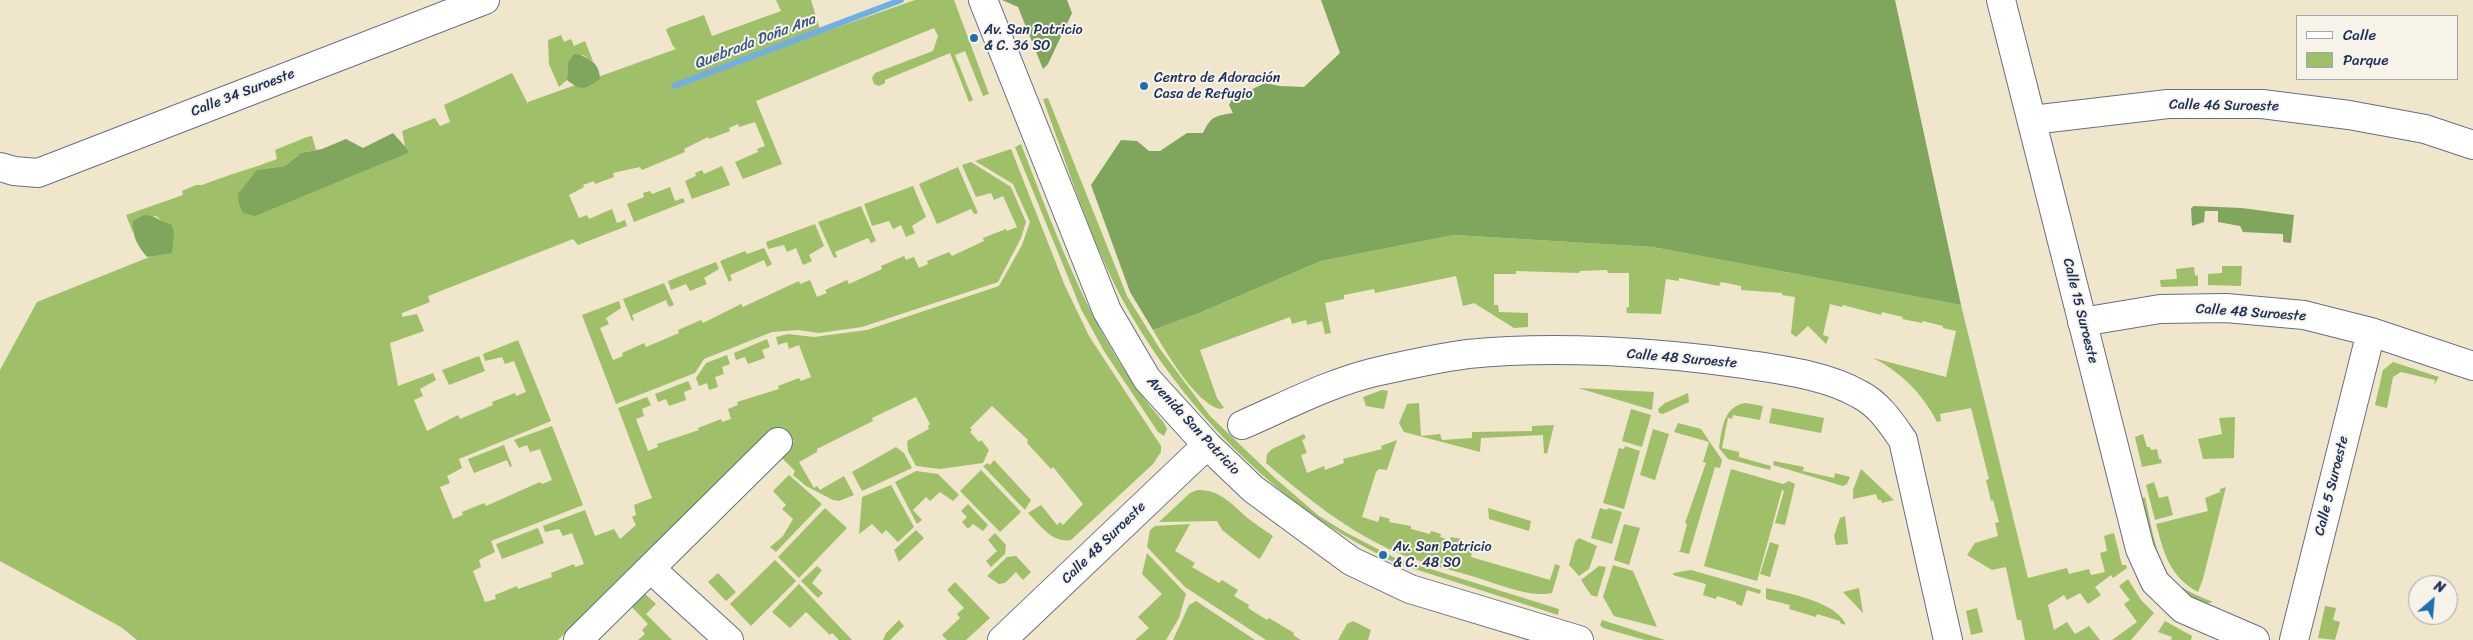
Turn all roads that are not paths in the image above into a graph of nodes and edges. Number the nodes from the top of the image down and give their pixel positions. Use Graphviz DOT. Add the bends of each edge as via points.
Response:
graph roads {
  1 [pos="485,0"];
  2 [pos="983,0"];
  3 [pos="2001,0"];
  4 [pos="2032,120"];
  5 [pos="2473,145"];
  6 [pos="0,167"];
  7 [pos="2082,322"];
  8 [pos="2371,332"];
  9 [pos="2473,366"];
  10 [pos="1242,425"];
  11 [pos="778,442"];
  12 [pos="1207,445"];
  13 [pos="651,569"];
  14 [pos="578,640"];
  15 [pos="729,640"];
  16 [pos="1002,640"];
  17 [pos="1579,640"];
  18 [pos="1948,640"];
  19 [pos="2255,640"];
  20 [pos="2294,640"];
  1 -- 6 [label="street, Calle 34 Suroeste" via="38,173"];
  2 -- 12 [label="street, Avenida San Patricio" via="1106,311 1147,379"];
  3 -- 4 [label="street, Calle 15 Suroeste"];
  4 -- 5 [label="street, Calle 46 Suroeste" via="2168,104 2262,104 2425,129"];
  4 -- 7 [label="street, Calle 15 Suroeste"];
  7 -- 8 [label="street, Calle 48 Suroeste" via="2160,309 2226,308 2304,316"];
  7 -- 19 [label="street, Calle 15 Suroeste" via="2140,549 2155,582 2183,609"];
  8 -- 9 [label="street, Calle 48 Suroeste"];
  8 -- 20 [label="street, Calle 5 Suroeste"];
  10 -- 18 [label="street, Calle 48 Suroeste" via="1340,382 1406,365 1468,354 1534,351 1664,356 1764,368 1835,382 1862,395 1884,414 1903,440"];
  11 -- 13 [label="street"];
  12 -- 16 [label="street, Calle 48 Suroeste"];
  12 -- 17 [label="street, Avenida San Patricio" via="1253,489 1351,561 1410,589"];
  13 -- 14 [label="street"];
  13 -- 15 [label="street"];
}
